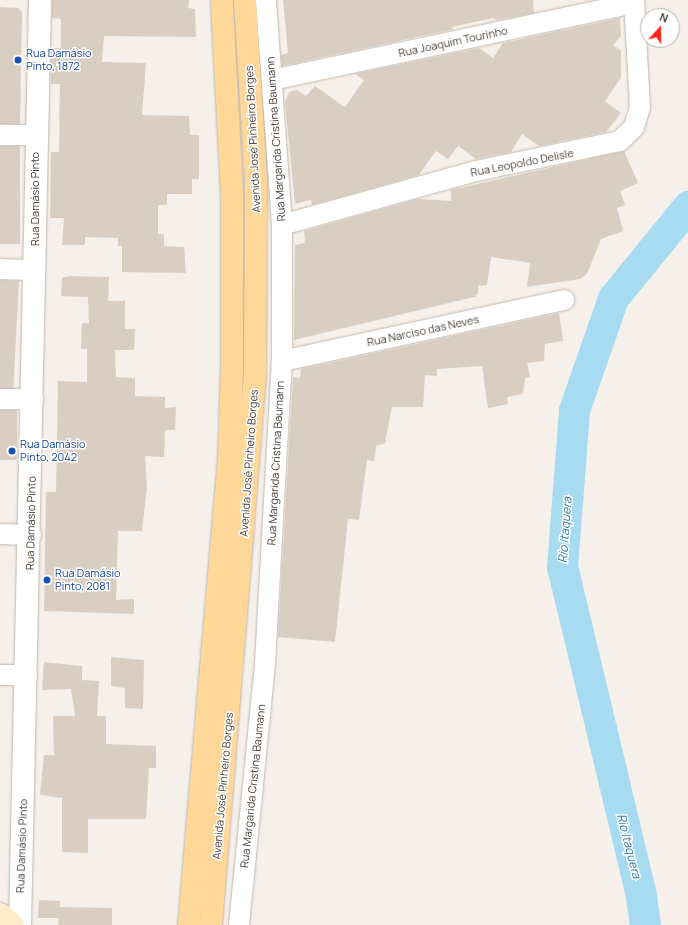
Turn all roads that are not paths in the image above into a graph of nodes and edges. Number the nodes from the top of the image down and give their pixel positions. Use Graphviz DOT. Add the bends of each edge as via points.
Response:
graph roads {
  1 [pos="40,0"];
  2 [pos="222,0"];
  3 [pos="245,0"];
  4 [pos="266,0"];
  5 [pos="634,2"];
  6 [pos="272,80"];
  7 [pos="0,135"];
  8 [pos="36,135"];
  9 [pos="282,225"];
  10 [pos="0,270"];
  11 [pos="35,270"];
  12 [pos="564,300"];
  13 [pos="282,361"];
  14 [pos="0,399"];
  15 [pos="33,399"];
  16 [pos="0,534"];
  17 [pos="31,535"];
  18 [pos="0,675"];
  19 [pos="27,675"];
  20 [pos="0,914"];
  21 [pos="13,925"];
  22 [pos="20,925"];
  23 [pos="189,925"];
  24 [pos="211,925"];
  25 [pos="239,925"];
  1 -- 8 [label="street, Rua Damásio Pinto"];
  2 -- 23 [label="main road, Avenida José Pinheiro Borges" via="232,194 229,459"];
  3 -- 24 [label="main road, Avenida José Pinheiro Borges" via="256,182 256,374"];
  4 -- 6 [label="street, Rua Margarida Cristina Baumann"];
  5 -- 6 [label="street, Rua Joaquim Tourinho"];
  5 -- 9 [label="street, Rua Leopoldo Delisle" via="640,107 634,127 620,141 476,172"];
  6 -- 9 [label="street, Rua Margarida Cristina Baumann"];
  7 -- 8 [label="street"];
  8 -- 11 [label="street, Rua Damásio Pinto"];
  9 -- 13 [label="street, Rua Margarida Cristina Baumann"];
  10 -- 11 [label="street"];
  11 -- 15 [label="street, Rua Damásio Pinto"];
  12 -- 13 [label="street, Rua Narciso das Neves"];
  13 -- 25 [label="street, Rua Margarida Cristina Baumann" via="265,664"];
  14 -- 15 [label="street"];
  15 -- 17 [label="street, Rua Damásio Pinto"];
  16 -- 17 [label="street"];
  17 -- 19 [label="street, Rua Damásio Pinto"];
  18 -- 19 [label="street"];
  19 -- 22 [label="street, Rua Damásio Pinto"];
  20 -- 21 [label="main road"];
}
